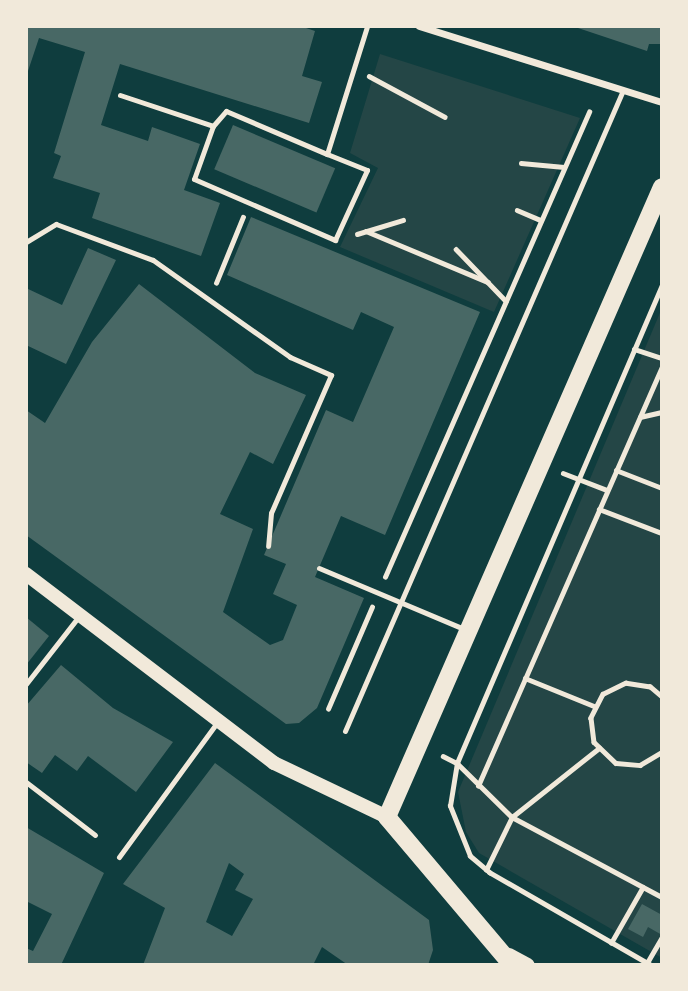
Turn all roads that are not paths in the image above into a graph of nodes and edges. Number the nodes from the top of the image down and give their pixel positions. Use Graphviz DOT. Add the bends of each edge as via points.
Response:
graph roads {
  1 [pos="367,26"];
  2 [pos="419,26"];
  3 [pos="445,30"];
  4 [pos="623,90"];
  5 [pos="120,95"];
  6 [pos="662,102"];
  7 [pos="213,126"];
  8 [pos="327,154"];
  9 [pos="662,187"];
  10 [pos="26,242"];
  11 [pos="268,546"];
  12 [pos="319,568"];
  13 [pos="26,574"];
  14 [pos="401,603"];
  15 [pos="80,615"];
  16 [pos="470,632"];
  17 [pos="26,684"];
  18 [pos="218,720"];
  19 [pos="345,731"];
  20 [pos="26,782"];
  21 [pos="387,817"];
  22 [pos="95,835"];
  23 [pos="120,857"];
  24 [pos="508,962"];
  25 [pos="528,965"];
  1 -- 8 [label="lane"];
  2 -- 3 [label="street"];
  3 -- 4 [label="street"];
  4 -- 6 [label="street"];
  4 -- 14 [label="lane"];
  5 -- 7 [label="lane"];
  7 -- 8 [label="lane" via="226,111"];
  7 -- 8 [label="lane" via="194,179 335,240 367,170"];
  9 -- 16 [label="main road"];
  10 -- 11 [label="lane" via="56,224 153,260 290,357 331,375 271,513"];
  12 -- 14 [label="lane"];
  13 -- 15 [label="main road"];
  14 -- 16 [label="lane"];
  14 -- 19 [label="lane"];
  15 -- 17 [label="lane"];
  15 -- 18 [label="main road"];
  16 -- 21 [label="main road"];
  18 -- 21 [label="main road" via="274,763"];
  18 -- 23 [label="lane"];
  20 -- 22 [label="lane"];
  21 -- 24 [label="main road" via="443,877"];
  24 -- 25 [label="main road"];
}
